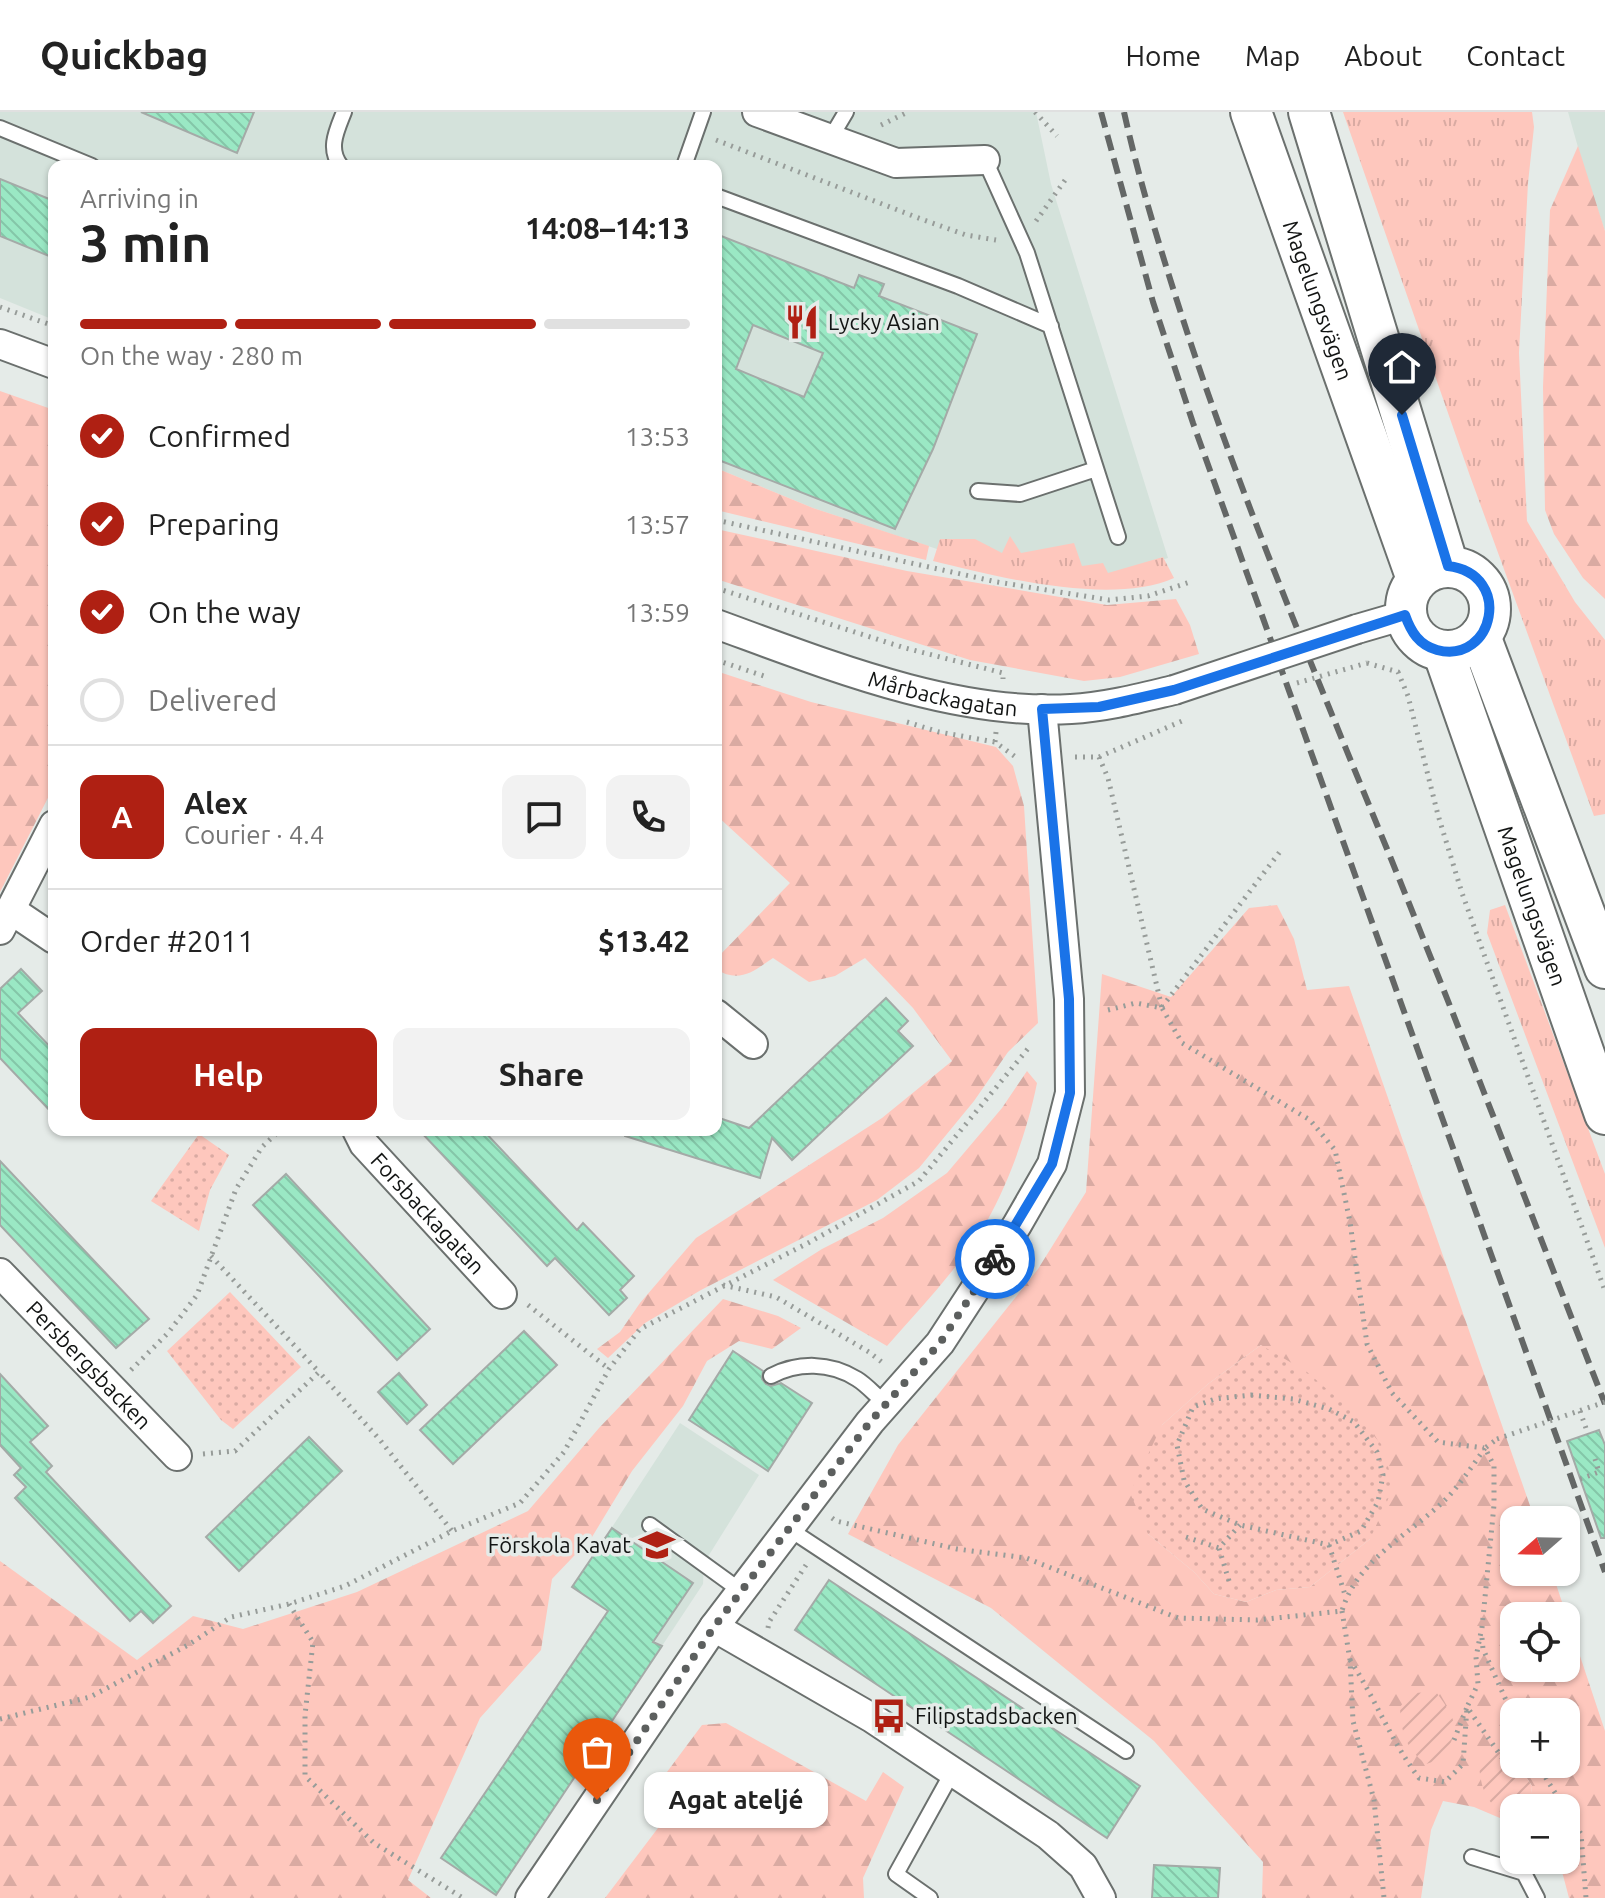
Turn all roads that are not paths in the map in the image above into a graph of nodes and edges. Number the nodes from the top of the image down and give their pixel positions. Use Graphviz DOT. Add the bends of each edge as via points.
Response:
graph roads {
  1 [pos="5,112"];
  2 [pos="344,112"];
  3 [pos="703,112"];
  4 [pos="757,112"];
  5 [pos="1251,112"];
  6 [pos="1309,112"];
  7 [pos="840,122"];
  8 [pos="0,125"];
  9 [pos="78,160"];
  10 [pos="337,160"];
  11 [pos="686,160"];
  12 [pos="985,160"];
  13 [pos="722,198"];
  14 [pos="1051,326"];
  15 [pos="0,344"];
  16 [pos="48,362"];
  17 [pos="1096,469"];
  18 [pos="978,491"];
  19 [pos="1118,537"];
  20 [pos="1423,587"];
  21 [pos="722,626"];
  22 [pos="1480,636"];
  23 [pos="1443,651"];
  24 [pos="1042,709"];
  25 [pos="48,837"];
  26 [pos="5,920"];
  27 [pos="48,937"];
  28 [pos="1605,968"];
  29 [pos="722,1019"];
  30 [pos="753,1044"];
  31 [pos="1605,1114"];
  32 [pos="360,1136"];
  33 [pos="0,1273"];
  34 [pos="502,1294"];
  35 [pos="771,1376"];
  36 [pos="886,1404"];
  37 [pos="177,1456"];
  38 [pos="650,1525"];
  39 [pos="789,1529"];
  40 [pos="741,1591"];
  41 [pos="714,1627"];
  42 [pos="1126,1751"];
  43 [pos="953,1771"];
  44 [pos="1472,1857"];
  45 [pos="530,1898"];
  46 [pos="930,1898"];
  47 [pos="1101,1898"];
  48 [pos="1537,1898"];
  1 -- 8 [label="lane"];
  2 -- 10 [label="lane" via="333,139"];
  3 -- 11 [label="lane"];
  4 -- 7 [label="street"];
  5 -- 20 [label="main road, Magelungsvägen"];
  6 -- 20 [label="main road, Magelungsvägen"];
  7 -- 12 [label="street" via="896,163"];
  8 -- 9 [label="lane"];
  12 -- 14 [label="lane" via="1019,234"];
  13 -- 14 [label="lane"];
  14 -- 17 [label="lane"];
  15 -- 16 [label="street"];
  17 -- 18 [label="lane" via="1020,494"];
  17 -- 19 [label="lane"];
  20 -- 22 [label="main road" via="1460,568 1471,573 1487,591 1490,614"];
  20 -- 23 [label="main road, Magelungsvägen" via="1410,628 1418,640"];
  20 -- 24 [label="street, Mårbackagatan, bridge" via="1357,629 1174,690 1099,707"];
  21 -- 24 [label="street, Mårbackagatan" via="955,700"];
  22 -- 23 [label="main road" via="1457,651"];
  22 -- 28 [label="main road, Magelungsvägen"];
  23 -- 31 [label="main road, Magelungsvägen"];
  24 -- 36 [label="street" via="1069,999 1070,1093 1052,1164 1017,1225 940,1343"];
  25 -- 26 [label="street"];
  26 -- 27 [label="street"];
  29 -- 30 [label="street"];
  32 -- 34 [label="street, Forsbackagatan"];
  33 -- 37 [label="street, Persbergsbacken"];
  35 -- 36 [label="lane" via="787,1367 821,1365 857,1379"];
  36 -- 39 [label="street"];
  38 -- 40 [label="lane"];
  39 -- 40 [label="street"];
  39 -- 42 [label="lane"];
  40 -- 41 [label="street"];
  41 -- 43 [label="street"];
  41 -- 45 [label="street"];
  43 -- 46 [label="lane" via="896,1874"];
  43 -- 47 [label="street" via="1048,1835 1083,1866"];
  44 -- 48 [label="lane" via="1524,1873"];
}
